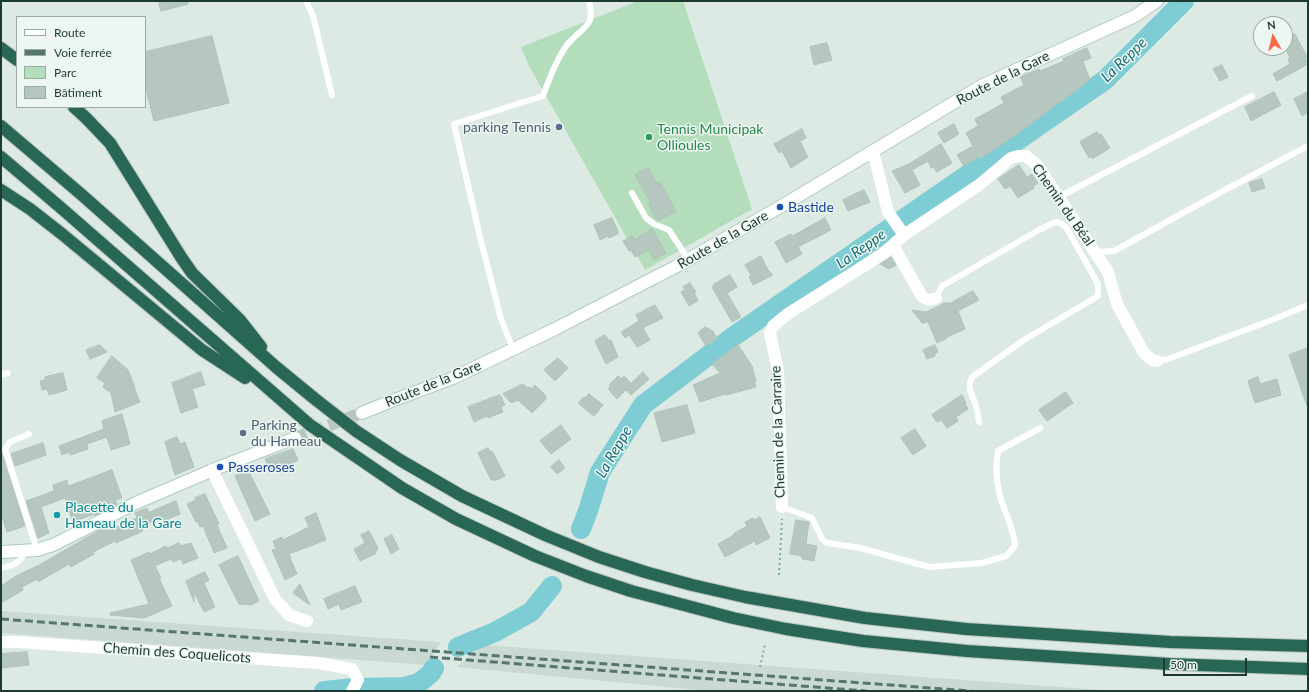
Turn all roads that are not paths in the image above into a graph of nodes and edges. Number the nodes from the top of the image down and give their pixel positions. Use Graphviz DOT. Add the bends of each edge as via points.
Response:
graph roads {
  1 [pos="306,1"];
  2 [pos="589,1"];
  3 [pos="1157,1"];
  4 [pos="1,48"];
  5 [pos="16,59"];
  6 [pos="332,95"];
  7 [pos="1252,96"];
  8 [pos="75,108"];
  9 [pos="1,126"];
  10 [pos="1308,146"];
  11 [pos="873,151"];
  12 [pos="1,157"];
  13 [pos="1,190"];
  14 [pos="632,193"];
  15 [pos="1059,197"];
  16 [pos="904,235"];
  17 [pos="893,245"];
  18 [pos="1095,252"];
  19 [pos="688,259"];
  20 [pos="936,298"];
  21 [pos="1308,305"];
  22 [pos="513,349"];
  23 [pos="1156,361"];
  24 [pos="276,367"];
  25 [pos="8,373"];
  26 [pos="1,375"];
  27 [pos="284,404"];
  28 [pos="362,413"];
  29 [pos="979,422"];
  30 [pos="1040,428"];
  31 [pos="29,434"];
  32 [pos="295,438"];
  33 [pos="212,470"];
  34 [pos="782,507"];
  35 [pos="37,550"];
  36 [pos="25,551"];
  37 [pos="1,552"];
  38 [pos="1,568"];
  39 [pos="307,621"];
  40 [pos="1,642"];
  41 [pos="1308,646"];
  42 [pos="1308,669"];
  43 [pos="352,691"];
  1 -- 6 [label="lane" via="313,16"];
  2 -- 22 [label="lane" via="590,20 561,54 543,96 454,124 501,320"];
  3 -- 11 [label="street, Route de la Gare" via="1134,16 983,85"];
  4 -- 5 [label="highway"];
  7 -- 15 [label="lane"];
  8 -- 24 [label="highway" via="110,143 192,273 240,320"];
  9 -- 24 [label="highway"];
  10 -- 18 [label="lane" via="1114,251"];
  11 -- 16 [label="street" via="888,212"];
  11 -- 19 [label="street, Route de la Gare"];
  12 -- 27 [label="highway"];
  13 -- 27 [label="highway" via="62,234 202,350"];
  14 -- 19 [label="lane" via="646,218 669,230"];
  15 -- 16 [label="street, Chemin du Béal" via="1038,166 1026,156 1018,156 1011,158 979,185"];
  15 -- 18 [label="street, Chemin du Béal"];
  16 -- 17 [label="street, Chemin de la Carraire"];
  17 -- 20 [label="street" via="921,296 930,301"];
  17 -- 34 [label="street, Chemin de la Carraire" via="883,254 789,312 773,326 770,333 778,371"];
  18 -- 23 [label="street, Chemin du Béal" via="1108,272 1117,304 1144,353"];
  19 -- 22 [label="street, Route de la Gare"];
  20 -- 29 [label="lane" via="942,286 956,277 1058,222 1066,227 1098,284 1098,296 1024,340 972,378 969,389 976,405"];
  21 -- 23 [label="lane" via="1168,359"];
  22 -- 28 [label="street, Route de la Gare" via="453,378"];
  24 -- 41 [label="highway" via="356,430 400,460 462,496 599,557 692,585 812,610 865,618 966,628 1170,642"];
  25 -- 26 [label="lane"];
  27 -- 42 [label="highway" via="310,425 402,488 463,522 535,556 586,576 630,591 733,618 864,641 967,651"];
  30 -- 34 [label="lane" via="998,451 996,463 999,492 1012,526 1015,546 1006,556 982,563 928,567 861,548 827,543 822,539 812,518"];
  31 -- 35 [label="lane" via="10,442 5,448"];
  32 -- 33 [label="street"];
  33 -- 35 [label="street" via="172,483 53,545"];
  33 -- 39 [label="street" via="275,600 289,615"];
  35 -- 36 [label="street"];
  36 -- 37 [label="street"];
  36 -- 38 [label="lane" via="18,563"];
  40 -- 43 [label="street, Chemin des Coquelicots" via="318,663 352,669 358,680"];
}
